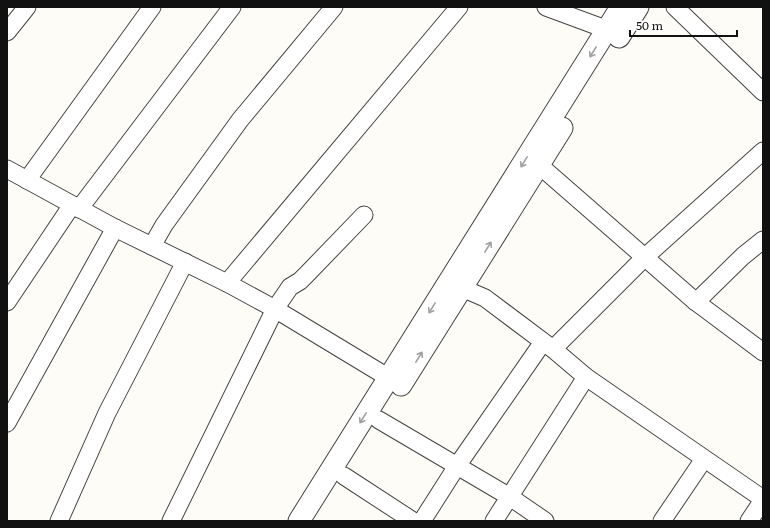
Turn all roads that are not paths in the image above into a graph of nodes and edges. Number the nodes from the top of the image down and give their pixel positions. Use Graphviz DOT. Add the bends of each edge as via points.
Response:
graph roads {
  1 [pos="27,7"];
  2 [pos="152,7"];
  3 [pos="232,7"];
  4 [pos="334,7"];
  5 [pos="459,7"];
  6 [pos="546,7"];
  7 [pos="621,7"];
  8 [pos="638,7"];
  9 [pos="675,7"];
  10 [pos="7,32"];
  11 [pos="614,32"];
  12 [pos="763,92"];
  13 [pos="763,151"];
  14 [pos="539,165"];
  15 [pos="7,169"];
  16 [pos="27,180"];
  17 [pos="76,207"];
  18 [pos="364,215"];
  19 [pos="115,228"];
  20 [pos="763,240"];
  21 [pos="152,246"];
  22 [pos="645,257"];
  23 [pos="185,262"];
  24 [pos="227,283"];
  25 [pos="454,286"];
  26 [pos="7,302"];
  27 [pos="696,302"];
  28 [pos="275,309"];
  29 [pos="548,345"];
  30 [pos="763,352"];
  31 [pos="586,377"];
  32 [pos="395,381"];
  33 [pos="11,405"];
  34 [pos="379,420"];
  35 [pos="7,423"];
  36 [pos="704,459"];
  37 [pos="457,466"];
  38 [pos="344,476"];
  39 [pos="510,497"];
  40 [pos="763,499"];
  41 [pos="59,521"];
  42 [pos="171,521"];
  43 [pos="299,521"];
  44 [pos="316,521"];
  45 [pos="413,521"];
  46 [pos="422,521"];
  47 [pos="494,521"];
  48 [pos="545,521"];
  49 [pos="662,521"];
  50 [pos="749,521"];
  1 -- 10 [label="street"];
  2 -- 16 [label="street"];
  3 -- 17 [label="street"];
  4 -- 21 [label="street" via="240,120 164,225"];
  5 -- 24 [label="street"];
  6 -- 11 [label="street"];
  7 -- 11 [label="street"];
  8 -- 11 [label="street"];
  9 -- 12 [label="street"];
  11 -- 14 [label="street"];
  11 -- 25 [label="street, one-way"];
  13 -- 22 [label="street"];
  14 -- 22 [label="street"];
  25 -- 14 [label="street, one-way"];
  15 -- 16 [label="street"];
  16 -- 17 [label="street"];
  17 -- 19 [label="street"];
  17 -- 26 [label="street"];
  18 -- 28 [label="street" via="300,281 290,287"];
  19 -- 21 [label="street"];
  19 -- 33 [label="street"];
  20 -- 27 [label="street"];
  21 -- 23 [label="street"];
  22 -- 27 [label="street"];
  22 -- 29 [label="street"];
  23 -- 24 [label="street"];
  23 -- 41 [label="street" via="107,414"];
  24 -- 28 [label="street"];
  25 -- 29 [label="street" via="485,298"];
  25 -- 32 [label="street"];
  27 -- 30 [label="street"];
  28 -- 32 [label="street"];
  28 -- 42 [label="street"];
  29 -- 31 [label="street"];
  29 -- 37 [label="street"];
  31 -- 36 [label="street"];
  31 -- 39 [label="street"];
  32 -- 34 [label="street"];
  32 -- 43 [label="street, one-way"];
  33 -- 35 [label="street"];
  34 -- 37 [label="street"];
  34 -- 38 [label="street"];
  36 -- 40 [label="street"];
  36 -- 49 [label="street"];
  37 -- 39 [label="street"];
  37 -- 46 [label="street"];
  38 -- 44 [label="street"];
  38 -- 45 [label="street"];
  39 -- 47 [label="street"];
  39 -- 48 [label="street"];
  40 -- 50 [label="street"];
}
